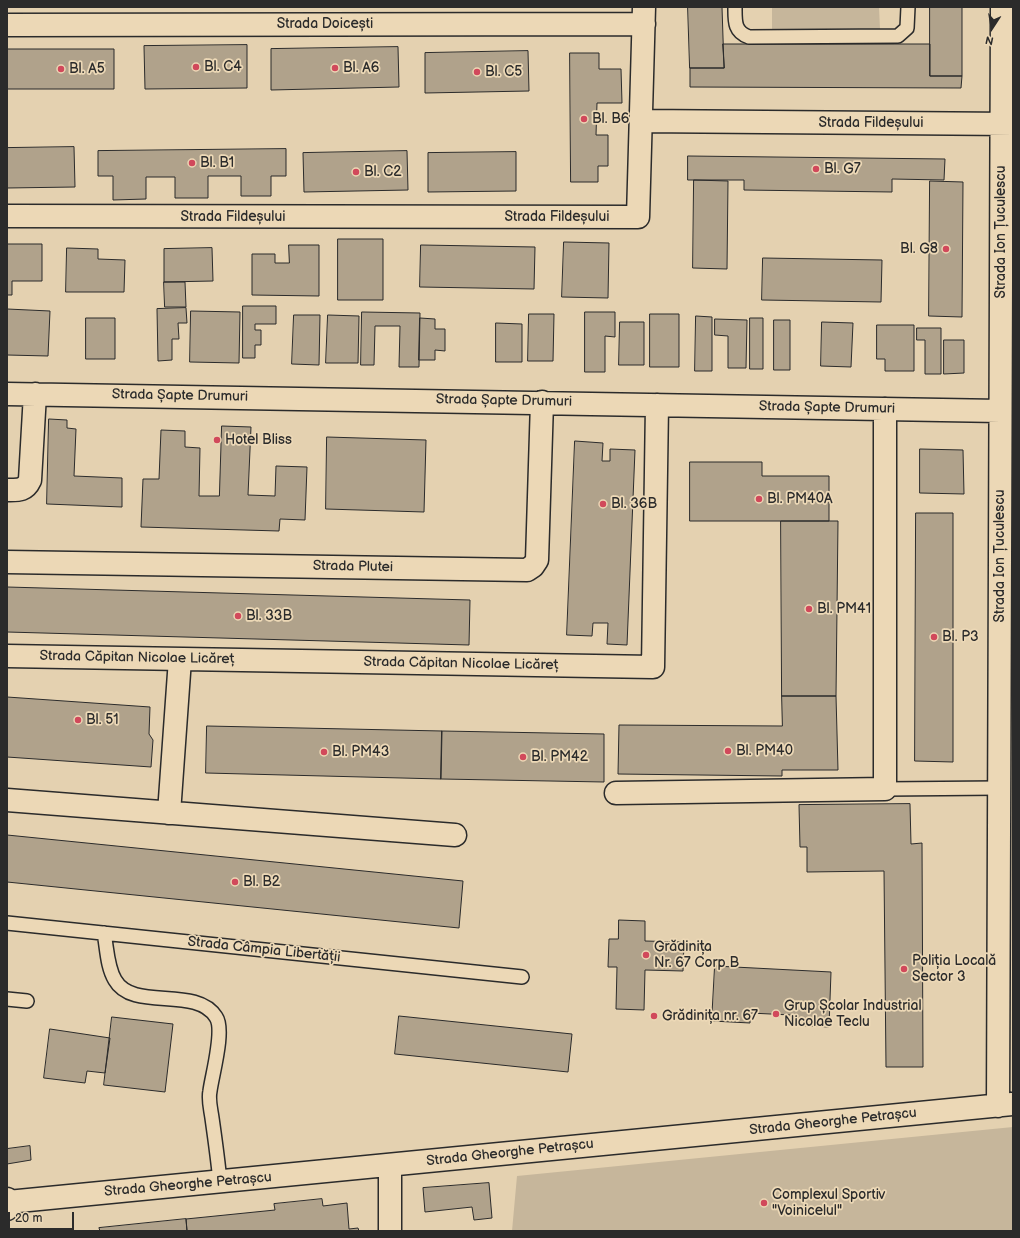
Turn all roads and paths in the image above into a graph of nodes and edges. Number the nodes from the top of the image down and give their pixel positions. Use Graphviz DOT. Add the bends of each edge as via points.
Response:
graph roads {
  1 [pos="735,7"];
  2 [pos="908,7"];
  3 [pos="1002,7"];
  4 [pos="644,16"];
  5 [pos="7,25"];
  6 [pos="641,121"];
  7 [pos="1007,124"];
  8 [pos="7,216"];
  9 [pos="7,394"];
  10 [pos="35,394"];
  11 [pos="542,402"];
  12 [pos="657,404"];
  13 [pos="885,409"];
  14 [pos="1000,411"];
  15 [pos="7,490"];
  16 [pos="7,562"];
  17 [pos="7,656"];
  18 [pos="180,659"];
  19 [pos="999,788"];
  20 [pos="885,789"];
  21 [pos="616,793"];
  22 [pos="7,800"];
  23 [pos="169,813"];
  24 [pos="1006,815"];
  25 [pos="455,835"];
  26 [pos="7,923"];
  27 [pos="104,933"];
  28 [pos="522,976"];
  29 [pos="7,999"];
  30 [pos="27,1001"];
  31 [pos="1005,1105"];
  32 [pos="390,1165"];
  33 [pos="220,1182"];
  34 [pos="7,1203"];
  35 [pos="390,1231"];
  1 -- 2 [label="lane" via="735,24 742,35 749,37 898,36 907,28"];
  3 -- 7 [label="street, Strada Ion Țuculescu"];
  4 -- 5 [label="street, Strada Doicești"];
  4 -- 6 [label="street, Strada Doicești"];
  6 -- 7 [label="street, Strada Fildeșului"];
  6 -- 8 [label="street, Strada Fildeșului" via="638,217"];
  7 -- 14 [label="street, Strada Ion Țuculescu"];
  9 -- 10 [label="street, Strada Șapte Drumuri"];
  10 -- 11 [label="street, Strada Șapte Drumuri"];
  10 -- 15 [label="street" via="30,480 21,490"];
  11 -- 12 [label="street, Strada Șapte Drumuri"];
  11 -- 16 [label="street, Strada Plutei" via="537,560 527,570"];
  12 -- 13 [label="street, Strada Șapte Drumuri"];
  12 -- 18 [label="street, Strada Căpitan Nicolae Licăreț" via="653,667"];
  13 -- 14 [label="street, Strada Șapte Drumuri"];
  13 -- 20 [label="street"];
  14 -- 19 [label="street, Strada Ion Țuculescu"];
  17 -- 18 [label="street, Strada Căpitan Nicolae Licăreț"];
  18 -- 23 [label="street"];
  19 -- 20 [label="lane"];
  19 -- 24 [label="street, Strada Ion Țuculescu"];
  20 -- 21 [label="street"];
  22 -- 23 [label="street"];
  23 -- 25 [label="street"];
  24 -- 31 [label="street, Strada Ion Țuculescu"];
  26 -- 27 [label="lane, Strada Câmpia Libertății"];
  27 -- 28 [label="lane, Strada Câmpia Libertății"];
  27 -- 33 [label="lane" via="115,981 124,990 143,997 197,1002 208,1007 218,1018 220,1033 209,1094"];
  29 -- 30 [label="lane"];
  31 -- 32 [label="street, Strada Gheorghe Petrașcu"];
  32 -- 33 [label="street, Strada Gheorghe Petrașcu"];
  32 -- 35 [label="street"];
  33 -- 34 [label="street, Strada Gheorghe Petrașcu"];
}
